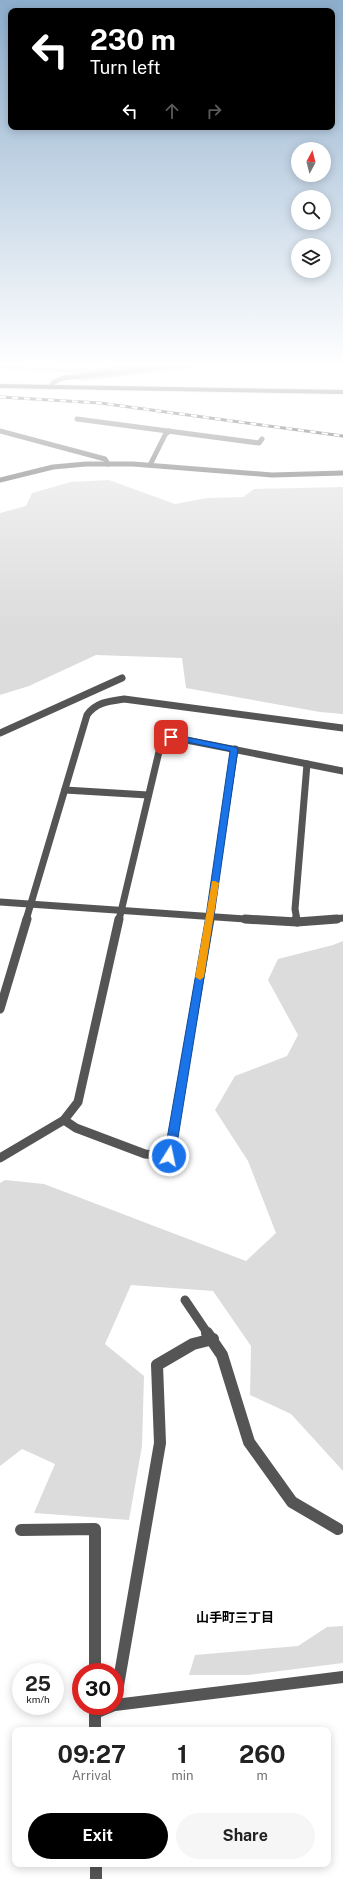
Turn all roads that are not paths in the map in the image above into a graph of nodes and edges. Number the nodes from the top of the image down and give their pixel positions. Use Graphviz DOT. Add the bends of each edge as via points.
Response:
graph roads {
  1 [pos="85,454"];
  2 [pos="156,454"];
  3 [pos="108,464"];
  4 [pos="150,465"];
  5 [pos="343,473"];
  6 [pos="0,480"];
  7 [pos="122,678"];
  8 [pos="83,696"];
  9 [pos="98,705"];
  10 [pos="343,728"];
  11 [pos="0,733"];
  12 [pos="235,749"];
  13 [pos="307,764"];
  14 [pos="343,771"];
  15 [pos="65,790"];
  16 [pos="148,795"];
  17 [pos="0,902"];
  18 [pos="31,904"];
  19 [pos="121,910"];
  20 [pos="210,916"];
  21 [pos="343,918"];
  22 [pos="297,922"];
  23 [pos="0,1009"];
  24 [pos="64,1120"];
  25 [pos="0,1158"];
  26 [pos="185,1300"];
  27 [pos="213,1339"];
  28 [pos="338,1529"];
  29 [pos="21,1530"];
  30 [pos="95,1663"];
  31 [pos="122,1663"];
  32 [pos="343,1677"];
  33 [pos="124,1703"];
  34 [pos="95,1715"];
  35 [pos="95,1727"];
  36 [pos="96,1867"];
  37 [pos="96,1879"];
  1 -- 3 [label="street" via="105,459"];
  2 -- 4 [label="street"];
  3 -- 4 [label="street"];
  3 -- 6 [label="street" via="53,467"];
  4 -- 5 [label="street" via="209,472 272,475"];
  7 -- 8 [label="street"];
  8 -- 9 [label="street"];
  8 -- 11 [label="street"];
  9 -- 10 [label="street" via="124,699 140,700"];
  9 -- 15 [label="street" via="87,715"];
  12 -- 13 [label="street"];
  12 -- 16 [label="street" via="171,737 162,739"];
  12 -- 20 [label="street"];
  13 -- 14 [label="street"];
  13 -- 22 [label="street" via="295,909"];
  15 -- 16 [label="street"];
  15 -- 18 [label="street"];
  16 -- 19 [label="street"];
  17 -- 18 [label="street"];
  18 -- 19 [label="street"];
  18 -- 23 [label="street"];
  19 -- 20 [label="street"];
  19 -- 24 [label="street" via="78,1102"];
  20 -- 22 [label="street"];
  20 -- 24 [label="street" via="169,1156 145,1154 76,1128"];
  21 -- 22 [label="street"];
  24 -- 25 [label="street"];
  26 -- 27 [label="street"];
  27 -- 28 [label="street" via="222,1355 249,1442 292,1502"];
  27 -- 31 [label="street" via="193,1344 157,1365 160,1443"];
  29 -- 30 [label="street" via="95,1529"];
  32 -- 33 [label="street"];
  34 -- 35 [label="street"];
  36 -- 37 [label="street"];
}
